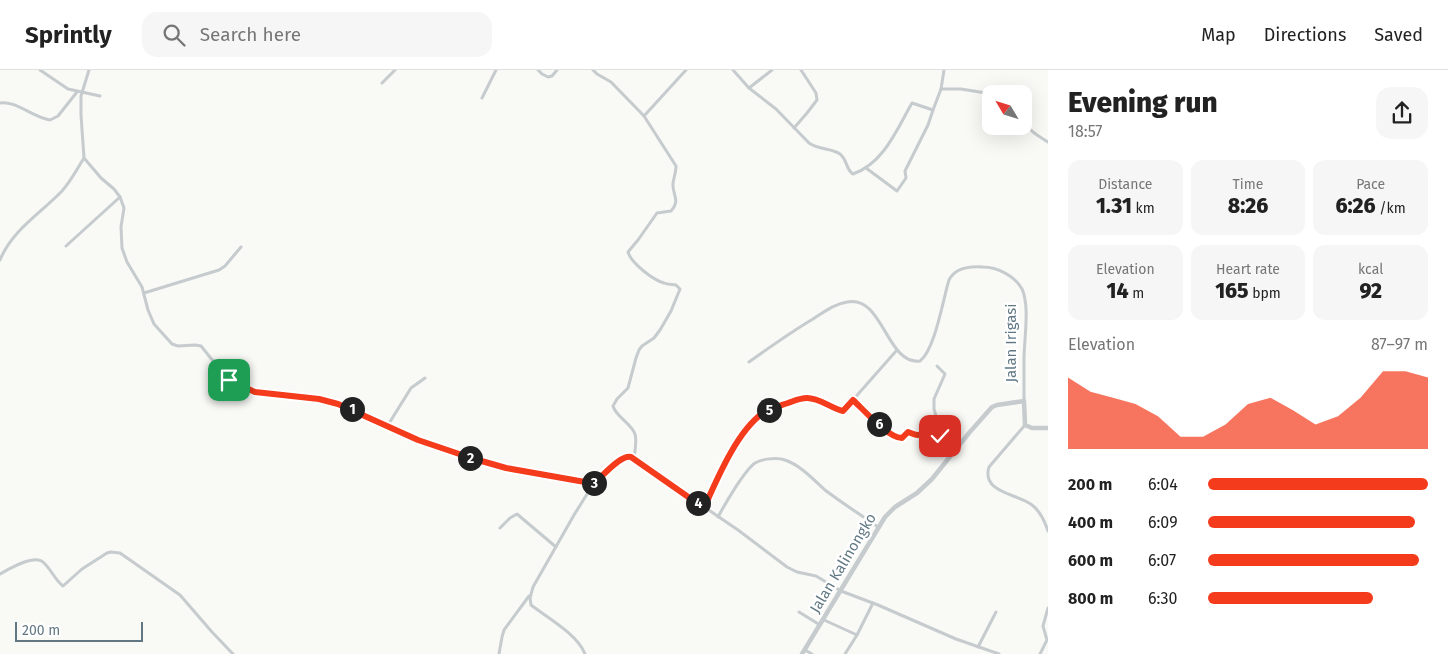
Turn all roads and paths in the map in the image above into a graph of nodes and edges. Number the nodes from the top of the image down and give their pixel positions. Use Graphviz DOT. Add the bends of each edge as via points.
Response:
graph roads {
  1 [pos="40,70"];
  2 [pos="88,70"];
  3 [pos="395,70"];
  4 [pos="496,70"];
  5 [pos="538,70"];
  6 [pos="558,70"];
  7 [pos="593,70"];
  8 [pos="686,70"];
  9 [pos="733,70"];
  10 [pos="772,70"];
  11 [pos="801,70"];
  12 [pos="944,70"];
  13 [pos="382,83"];
  14 [pos="749,88"];
  15 [pos="941,89"];
  16 [pos="77,92"];
  17 [pos="82,92"];
  18 [pos="982,92"];
  19 [pos="100,96"];
  20 [pos="482,98"];
  21 [pos="0,103"];
  22 [pos="933,110"];
  23 [pos="644,116"];
  24 [pos="794,128"];
  25 [pos="1032,131"];
  26 [pos="1048,142"];
  27 [pos="84,158"];
  28 [pos="866,168"];
  29 [pos="120,197"];
  30 [pos="66,246"];
  31 [pos="241,247"];
  32 [pos="0,260"];
  33 [pos="144,293"];
  34 [pos="898,350"];
  35 [pos="749,362"];
  36 [pos="938,366"];
  37 [pos="425,378"];
  38 [pos="853,400"];
  39 [pos="1024,401"];
  40 [pos="388,425"];
  41 [pos="1024,425"];
  42 [pos="1048,428"];
  43 [pos="948,435"];
  44 [pos="960,445"];
  45 [pos="634,458"];
  46 [pos="594,483"];
  47 [pos="704,508"];
  48 [pos="718,517"];
  49 [pos="500,528"];
  50 [pos="878,528"];
  51 [pos="1048,532"];
  52 [pos="556,547"];
  53 [pos="0,574"];
  54 [pos="841,591"];
  55 [pos="530,595"];
  56 [pos="873,603"];
  57 [pos="1048,608"];
  58 [pos="799,612"];
  59 [pos="996,612"];
  60 [pos="824,620"];
  61 [pos="820,625"];
  62 [pos="857,635"];
  63 [pos="978,647"];
  64 [pos="803,652"];
  65 [pos="233,654"];
  66 [pos="499,654"];
  67 [pos="585,654"];
  68 [pos="812,654"];
  69 [pos="845,654"];
  70 [pos="998,654"];
  71 [pos="1040,654"];
  1 -- 16 [label="street"];
  2 -- 17 [label="street"];
  3 -- 13 [label="street"];
  4 -- 20 [label="street"];
  5 -- 6 [label="street" via="548,77"];
  7 -- 23 [label="street" via="612,82"];
  8 -- 23 [label="street"];
  9 -- 14 [label="street"];
  10 -- 14 [label="street"];
  11 -- 24 [label="street" via="817,100"];
  12 -- 15 [label="street"];
  14 -- 24 [label="street"];
  15 -- 18 [label="street"];
  15 -- 22 [label="street"];
  16 -- 17 [label="street"];
  16 -- 21 [label="street" via="58,116 50,120"];
  17 -- 19 [label="street"];
  17 -- 27 [label="street"];
  22 -- 28 [label="street" via="912,103 887,146"];
  22 -- 28 [label="street" via="905,171 906,178 897,191"];
  23 -- 45 [label="street" via="676,166 673,184 676,203 671,211 657,213 628,253 653,278 680,289 660,330 639,350 628,388 613,406 635,435"];
  24 -- 28 [label="street" via="812,145 839,154 852,174"];
  25 -- 26 [label="street"];
  27 -- 29 [label="street"];
  27 -- 32 [label="street" via="62,190 10,241"];
  29 -- 30 [label="street"];
  29 -- 33 [label="street" via="124,208 122,248"];
  31 -- 33 [label="street" via="219,270"];
  33 -- 40 [label="street" via="154,324 172,344 201,346 235,383 255,392 332,402"];
  34 -- 35 [label="street, Jalan Irigasi" via="871,311 855,301 830,308"];
  34 -- 38 [label="street"];
  34 -- 39 [label="street, Jalan Irigasi" via="912,361 925,357 938,324 949,280 957,271 982,267 1004,272 1022,289 1026,311"];
  36 -- 43 [label="street" via="946,374 934,405 939,427"];
  37 -- 40 [label="street" via="411,388"];
  38 -- 43 [label="street" via="897,438 908,432 918,436 925,432"];
  38 -- 47 [label="street" via="842,411 808,398 761,414 742,435"];
  39 -- 41 [label="street, Jalan Irigasi"];
  39 -- 44 [label="street, Jalan Kalinongko" via="992,407"];
  40 -- 46 [label="street" via="430,445 490,463"];
  41 -- 42 [label="street"];
  41 -- 51 [label="street" via="988,468 988,475 997,490 1032,505"];
  43 -- 44 [label="street"];
  44 -- 50 [label="street, Jalan Kalinongko" via="926,485 892,510"];
  45 -- 46 [label="street" via="626,456"];
  45 -- 47 [label="street"];
  46 -- 52 [label="street"];
  47 -- 48 [label="street"];
  48 -- 50 [label="street" via="754,464 777,458 798,467"];
  48 -- 54 [label="street" via="787,567 818,577"];
  49 -- 52 [label="street" via="517,514"];
  50 -- 54 [label="street, Jalan Kalinongko"];
  52 -- 55 [label="street"];
  53 -- 65 [label="street" via="36,559 43,562 64,586 82,569 107,553 120,553 180,595"];
  54 -- 56 [label="street"];
  54 -- 60 [label="street, Jalan Kalinongko"];
  55 -- 66 [label="street" via="504,630"];
  55 -- 67 [label="street" via="531,605 580,644"];
  56 -- 62 [label="street"];
  56 -- 63 [label="street"];
  57 -- 71 [label="street" via="1043,626 1047,640"];
  58 -- 61 [label="street"];
  59 -- 63 [label="street"];
  60 -- 61 [label="street, Jalan Kalinongko"];
  60 -- 62 [label="street"];
  61 -- 64 [label="street, Jalan Kalinongko"];
  62 -- 69 [label="street"];
  63 -- 70 [label="street"];
  64 -- 68 [label="street"];
}
